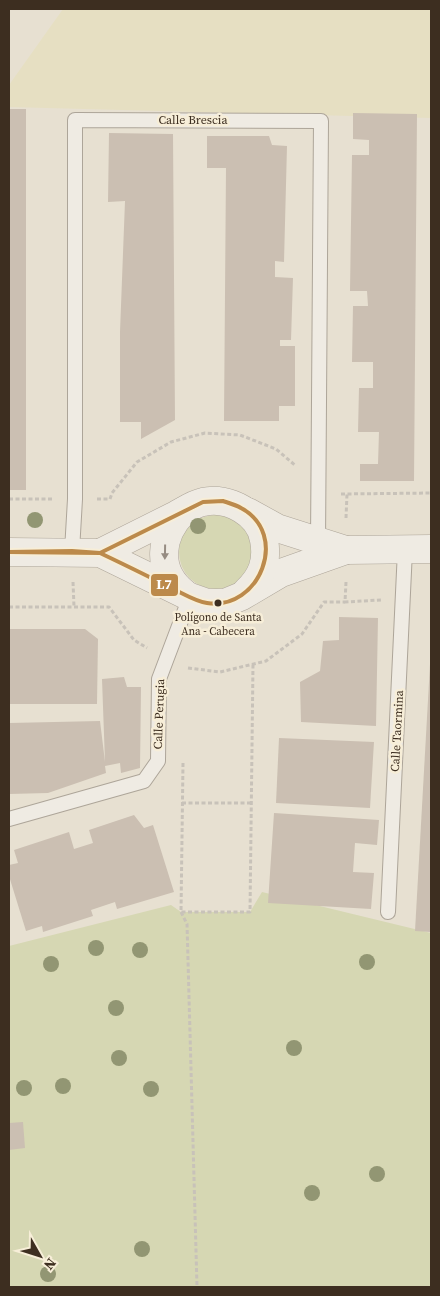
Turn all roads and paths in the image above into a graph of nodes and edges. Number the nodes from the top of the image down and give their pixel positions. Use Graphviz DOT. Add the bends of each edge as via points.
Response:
graph roads {
  1 [pos="431,493"];
  2 [pos="318,494"];
  3 [pos="347,494"];
  4 [pos="110,499"];
  5 [pos="242,508"];
  6 [pos="185,510"];
  7 [pos="318,542"];
  8 [pos="346,550"];
  9 [pos="418,550"];
  10 [pos="9,552"];
  11 [pos="72,552"];
  12 [pos="100,553"];
  13 [pos="242,596"];
  14 [pos="190,597"];
  15 [pos="345,602"];
  16 [pos="9,607"];
  17 [pos="166,660"];
  18 [pos="253,664"];
  19 [pos="183,754"];
  20 [pos="182,803"];
  21 [pos="251,803"];
  22 [pos="9,818"];
  23 [pos="181,912"];
  24 [pos="388,912"];
  25 [pos="197,1287"];
  1 -- 3 [label="path"];
  2 -- 4 [label="path" via="309,477 276,449 240,435 205,433 171,442 137,462"];
  2 -- 7 [label="lane, Calle Brescia"];
  2 -- 11 [label="lane, Calle Brescia" via="321,120 75,120 76,499"];
  5 -- 6 [label="street" via="223,501 203,502"];
  5 -- 7 [label="street" via="277,528"];
  5 -- 13 [label="street" via="264,535 266,552 264,569"];
  6 -- 12 [label="street"];
  6 -- 14 [label="street, one-way" via="167,533 164,548 169,576"];
  7 -- 8 [label="street"];
  8 -- 9 [label="street"];
  8 -- 13 [label="street" via="281,573"];
  9 -- 24 [label="lane, Calle Taormina"];
  10 -- 11 [label="street"];
  11 -- 12 [label="street"];
  12 -- 14 [label="street"];
  13 -- 14 [label="street" via="225,603 207,603"];
  14 -- 17 [label="lane, Calle Perugia"];
  15 -- 18 [label="path" via="324,602 302,634 266,661"];
  16 -- 17 [label="path" via="109,607 134,640"];
  17 -- 18 [label="path" via="176,666 220,672"];
  17 -- 22 [label="lane, Calle Perugia" via="158,679 158,761 144,781"];
  18 -- 21 [label="path"];
  19 -- 20 [label="path"];
  20 -- 21 [label="path"];
  20 -- 23 [label="path"];
  21 -- 23 [label="path" via="250,912"];
  23 -- 25 [label="path" via="187,924"];
}
